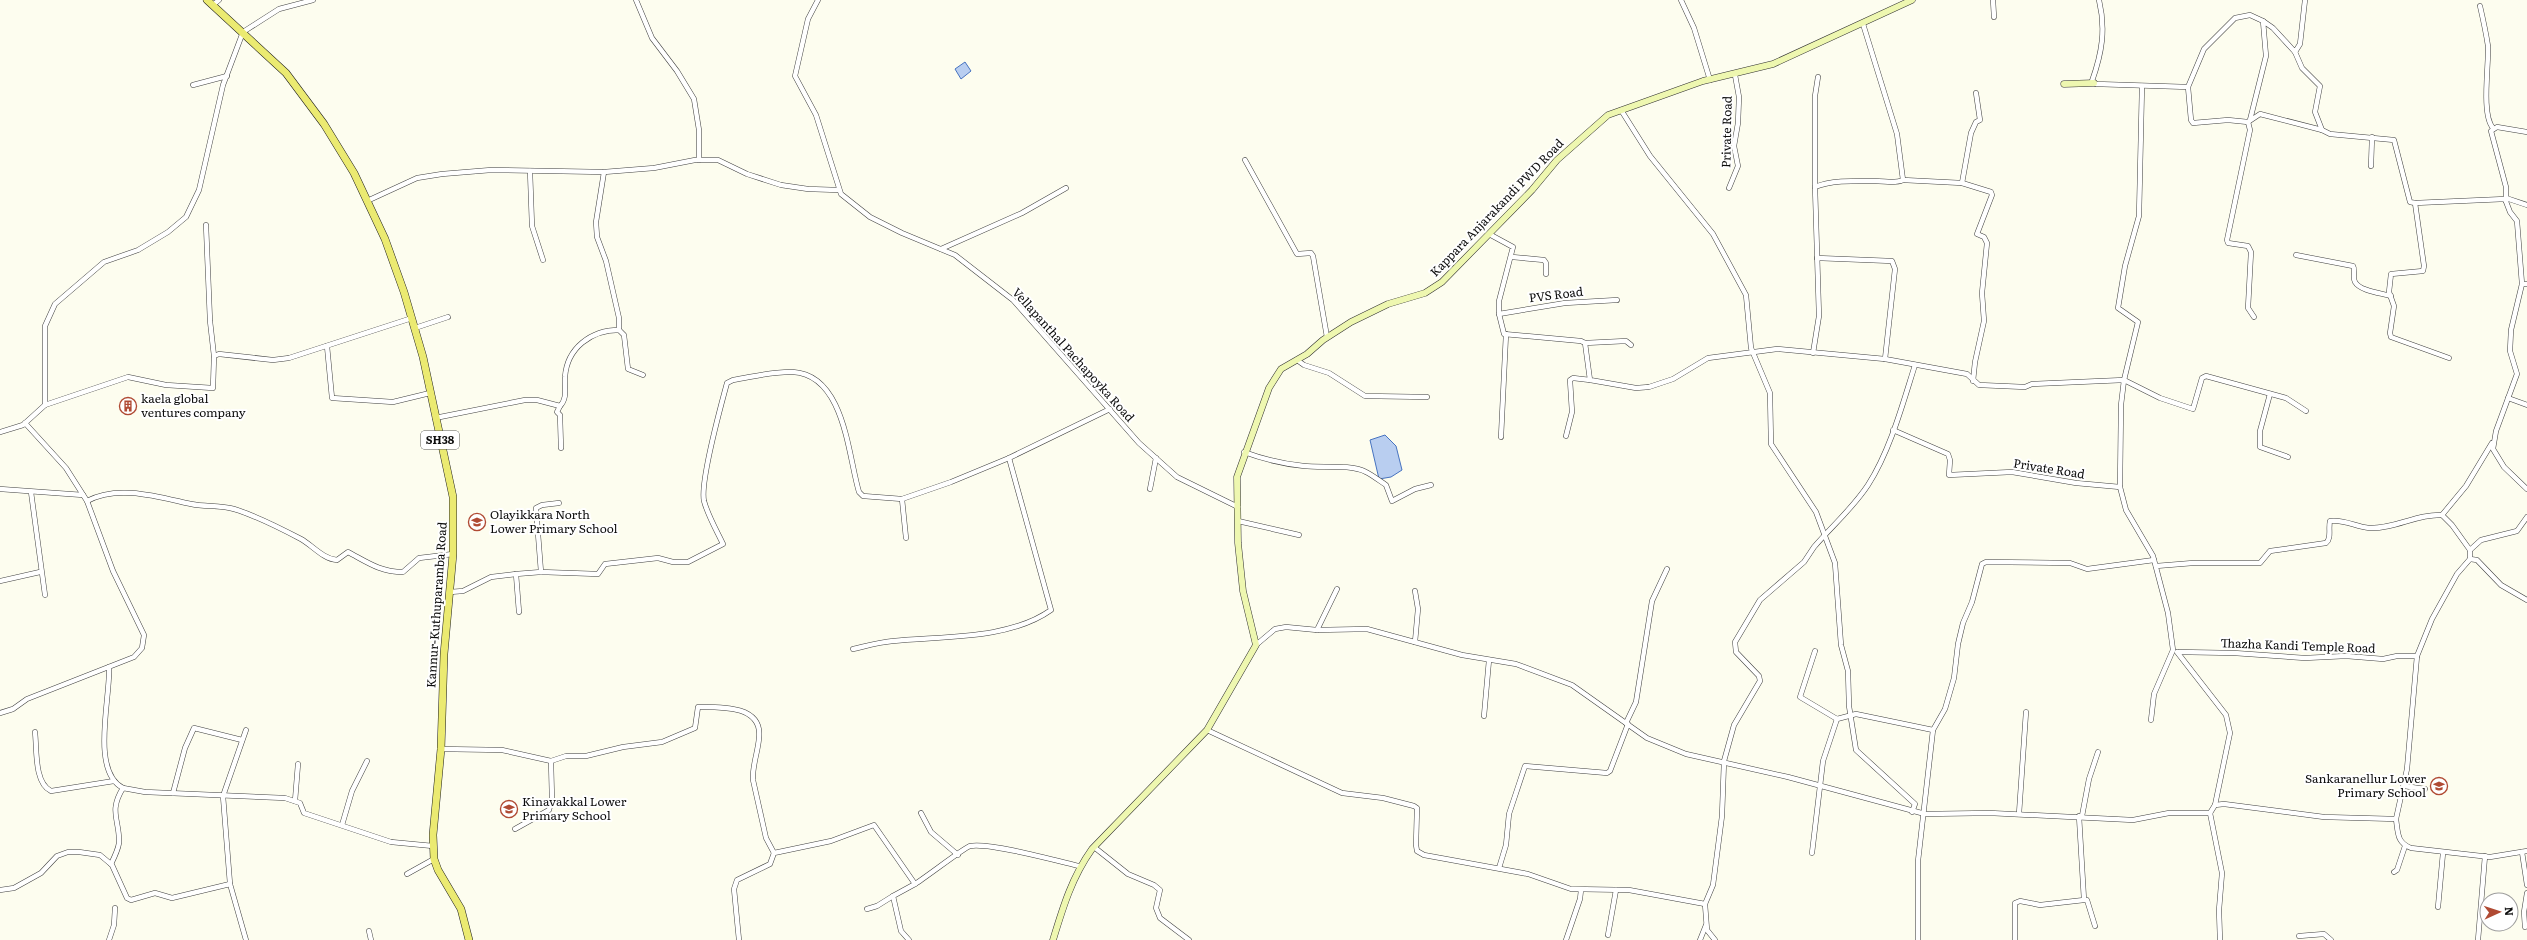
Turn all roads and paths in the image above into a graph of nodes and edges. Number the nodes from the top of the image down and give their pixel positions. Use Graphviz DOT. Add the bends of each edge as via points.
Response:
graph roads {
  1 [pos="207,0"];
  2 [pos="219,0"];
  3 [pos="313,0"];
  4 [pos="636,0"];
  5 [pos="818,0"];
  6 [pos="1681,0"];
  7 [pos="1912,0"];
  8 [pos="1993,0"];
  9 [pos="2099,0"];
  10 [pos="2305,0"];
  11 [pos="213,5"];
  12 [pos="2480,6"];
  13 [pos="1994,17"];
  14 [pos="2263,21"];
  15 [pos="1863,24"];
  16 [pos="243,32"];
  17 [pos="2295,52"];
  18 [pos="1735,74"];
  19 [pos="227,76"];
  20 [pos="1818,77"];
  21 [pos="1710,80"];
  22 [pos="2094,83"];
  23 [pos="2064,84"];
  24 [pos="193,85"];
  25 [pos="2142,86"];
  26 [pos="2188,87"];
  27 [pos="1976,92"];
  28 [pos="1621,110"];
  29 [pos="2249,121"];
  30 [pos="2493,128"];
  31 [pos="2322,130"];
  32 [pos="2527,132"];
  33 [pos="2372,137"];
  34 [pos="700,160"];
  35 [pos="1245,160"];
  36 [pos="2372,166"];
  37 [pos="530,171"];
  38 [pos="604,172"];
  39 [pos="1903,180"];
  40 [pos="1962,183"];
  41 [pos="1816,187"];
  42 [pos="1066,188"];
  43 [pos="1729,188"];
  44 [pos="838,190"];
  45 [pos="2506,200"];
  46 [pos="367,201"];
  47 [pos="2415,203"];
  48 [pos="2527,205"];
  49 [pos="206,225"];
  50 [pos="1489,234"];
  51 [pos="941,249"];
  52 [pos="2296,255"];
  53 [pos="1512,258"];
  54 [pos="1817,258"];
  55 [pos="543,260"];
  56 [pos="1546,274"];
  57 [pos="2524,284"];
  58 [pos="2391,296"];
  59 [pos="1617,300"];
  60 [pos="1499,314"];
  61 [pos="448,317"];
  62 [pos="2254,317"];
  63 [pos="412,318"];
  64 [pos="415,328"];
  65 [pos="619,330"];
  66 [pos="1506,334"];
  67 [pos="1327,337"];
  68 [pos="1585,343"];
  69 [pos="1630,345"];
  70 [pos="327,346"];
  71 [pos="1753,353"];
  72 [pos="1813,353"];
  73 [pos="214,356"];
  74 [pos="2450,358"];
  75 [pos="1885,359"];
  76 [pos="1297,360"];
  77 [pos="1915,365"];
  78 [pos="643,375"];
  79 [pos="1590,380"];
  80 [pos="2124,380"];
  81 [pos="1973,381"];
  82 [pos="430,392"];
  83 [pos="2269,393"];
  84 [pos="1427,398"];
  85 [pos="2508,398"];
  86 [pos="45,405"];
  87 [pos="2527,405"];
  88 [pos="560,406"];
  89 [pos="1110,410"];
  90 [pos="2306,411"];
  91 [pos="435,418"];
  92 [pos="25,422"];
  93 [pos="1893,430"];
  94 [pos="0,432"];
  95 [pos="1566,436"];
  96 [pos="1501,437"];
  97 [pos="2494,440"];
  98 [pos="562,448"];
  99 [pos="1244,452"];
  100 [pos="2288,457"];
  101 [pos="1009,458"];
  102 [pos="1156,458"];
  103 [pos="1431,485"];
  104 [pos="2120,488"];
  105 [pos="0,489"];
  106 [pos="1150,489"];
  107 [pos="2527,489"];
  108 [pos="31,492"];
  109 [pos="84,495"];
  110 [pos="902,499"];
  111 [pos="87,501"];
  112 [pos="559,503"];
  113 [pos="1238,507"];
  114 [pos="2442,515"];
  115 [pos="2527,517"];
  116 [pos="1238,521"];
  117 [pos="1299,535"];
  118 [pos="1825,535"];
  119 [pos="906,538"];
  120 [pos="2470,550"];
  121 [pos="453,554"];
  122 [pos="2470,559"];
  123 [pos="2154,560"];
  124 [pos="2156,566"];
  125 [pos="1667,569"];
  126 [pos="40,572"];
  127 [pos="541,572"];
  128 [pos="516,574"];
  129 [pos="0,581"];
  130 [pos="1338,590"];
  131 [pos="1415,591"];
  132 [pos="450,592"];
  133 [pos="45,595"];
  134 [pos="2527,600"];
  135 [pos="519,612"];
  136 [pos="1318,630"];
  137 [pos="1415,642"];
  138 [pos="1256,645"];
  139 [pos="853,649"];
  140 [pos="1815,651"];
  141 [pos="2176,651"];
  142 [pos="2417,656"];
  143 [pos="1489,660"];
  144 [pos="108,667"];
  145 [pos="2026,712"];
  146 [pos="0,713"];
  147 [pos="1484,716"];
  148 [pos="1851,716"];
  149 [pos="1837,719"];
  150 [pos="2151,720"];
  151 [pos="1627,723"];
  152 [pos="246,730"];
  153 [pos="1206,730"];
  154 [pos="1933,730"];
  155 [pos="35,732"];
  156 [pos="242,740"];
  157 [pos="441,748"];
  158 [pos="2098,752"];
  159 [pos="551,761"];
  160 [pos="1724,761"];
  161 [pos="367,762"];
  162 [pos="298,764"];
  163 [pos="114,781"];
  164 [pos="1821,786"];
  165 [pos="2404,786"];
  166 [pos="123,788"];
  167 [pos="2425,789"];
  168 [pos="173,793"];
  169 [pos="223,796"];
  170 [pos="295,801"];
  171 [pos="2216,806"];
  172 [pos="1912,812"];
  173 [pos="921,813"];
  174 [pos="2210,813"];
  175 [pos="1925,814"];
  176 [pos="2019,814"];
  177 [pos="2081,816"];
  178 [pos="2396,819"];
  179 [pos="342,825"];
  180 [pos="515,829"];
  181 [pos="433,846"];
  182 [pos="2405,846"];
  183 [pos="1094,847"];
  184 [pos="2522,852"];
  185 [pos="2527,852"];
  186 [pos="774,853"];
  187 [pos="1812,853"];
  188 [pos="2443,853"];
  189 [pos="958,855"];
  190 [pos="2485,856"];
  191 [pos="434,859"];
  192 [pos="111,864"];
  193 [pos="1079,866"];
  194 [pos="1499,868"];
  195 [pos="2394,872"];
  196 [pos="407,874"];
  197 [pos="230,884"];
  198 [pos="915,884"];
  199 [pos="2527,885"];
  200 [pos="0,890"];
  201 [pos="1581,890"];
  202 [pos="1616,890"];
  203 [pos="2527,893"];
  204 [pos="893,896"];
  205 [pos="2084,900"];
  206 [pos="1705,904"];
  207 [pos="2438,907"];
  208 [pos="115,908"];
  209 [pos="867,909"];
  210 [pos="1707,924"];
  211 [pos="2095,926"];
  212 [pos="2525,927"];
  213 [pos="369,931"];
  214 [pos="1608,935"];
  215 [pos="2299,936"];
  216 [pos="109,940"];
  217 [pos="246,940"];
  218 [pos="371,940"];
  219 [pos="469,940"];
  220 [pos="739,940"];
  221 [pos="909,940"];
  222 [pos="1053,940"];
  223 [pos="1189,940"];
  224 [pos="1566,940"];
  225 [pos="1700,940"];
  226 [pos="1715,940"];
  227 [pos="1918,940"];
  228 [pos="2015,940"];
  229 [pos="2220,940"];
  230 [pos="2331,940"];
  231 [pos="2478,940"];
  1 -- 11 [label="main road, Kannur-Kuthuparamba Road / SH38"];
  2 -- 11 [label="street"];
  3 -- 16 [label="street" via="279,9"];
  4 -- 34 [label="street" via="652,38 694,99"];
  5 -- 44 [label="street" via="808,19 795,76 816,114"];
  6 -- 21 [label="street" via="1694,28"];
  7 -- 15 [label="main road, Kappara Anjarakandi PWD Road"];
  8 -- 13 [label="street"];
  9 -- 22 [label="street" via="2104,21 2100,57 2092,81"];
  10 -- 17 [label="street" via="2300,44"];
  11 -- 16 [label="main road, Kannur-Kuthuparamba Road / SH38"];
  12 -- 30 [label="street" via="2488,45 2486,71 2490,125"];
  14 -- 17 [label="street"];
  14 -- 26 [label="street" via="2250,15 2235,18 2204,49"];
  14 -- 29 [label="street" via="2266,56"];
  15 -- 18 [label="main road, Kappara Anjarakandi PWD Road" via="1780,62"];
  15 -- 39 [label="street" via="1897,134"];
  16 -- 19 [label="street"];
  16 -- 46 [label="main road, Kannur-Kuthuparamba Road / SH38" via="286,72 324,124 354,173"];
  17 -- 31 [label="street" via="2302,68 2320,86 2315,112"];
  18 -- 21 [label="main road, Kappara Anjarakandi PWD Road"];
  18 -- 43 [label="street, Private Road" via="1739,97 1734,146 1738,166"];
  19 -- 24 [label="street"];
  19 -- 86 [label="street" via="210,136 199,190 186,217 168,232 138,250 104,262 55,304 45,326"];
  20 -- 41 [label="street" via="1815,96"];
  21 -- 28 [label="main road, Kappara Anjarakandi PWD Road"];
  22 -- 23 [label="main road"];
  22 -- 25 [label="street"];
  25 -- 26 [label="street"];
  25 -- 80 [label="street" via="2139,216 2118,302 2118,308 2122,312 2138,322"];
  26 -- 29 [label="street" via="2193,122"];
  27 -- 40 [label="street" via="1980,120 1976,122 1971,133"];
  28 -- 50 [label="main road, Kappara Anjarakandi PWD Road" via="1608,115 1557,160"];
  28 -- 71 [label="street" via="1650,156 1713,234 1733,270 1746,295"];
  29 -- 31 [label="street" via="2260,114"];
  29 -- 62 [label="street" via="2250,130 2227,240 2228,243 2248,246 2251,252 2248,308"];
  30 -- 32 [label="street"];
  30 -- 45 [label="street" via="2491,131 2505,181"];
  31 -- 33 [label="street" via="2330,134"];
  33 -- 36 [label="street"];
  33 -- 47 [label="street" via="2394,140 2410,202"];
  34 -- 38 [label="street" via="654,168"];
  34 -- 44 [label="street" via="718,160 747,174 781,185"];
  35 -- 67 [label="street" via="1297,254 1311,253 1313,256"];
  37 -- 38 [label="street"];
  37 -- 46 [label="street" via="491,170 417,178"];
  37 -- 55 [label="street" via="532,226"];
  38 -- 65 [label="street" via="596,222 597,237 606,261 619,318"];
  39 -- 40 [label="street"];
  39 -- 41 [label="street"];
  40 -- 81 [label="street" via="1989,190 1992,196 1977,234 1984,237 1986,243 1982,293 1984,321"];
  41 -- 54 [label="street"];
  42 -- 51 [label="street" via="1022,213"];
  44 -- 51 [label="street, Vellapanthal Pachapoyka Road" via="870,217"];
  45 -- 47 [label="street"];
  45 -- 48 [label="street"];
  45 -- 57 [label="street" via="2517,221"];
  46 -- 63 [label="main road, Kannur-Kuthuparamba Road / SH38" via="385,239"];
  47 -- 58 [label="street" via="2423,271 2391,274"];
  49 -- 73 [label="street"];
  50 -- 53 [label="street" via="1513,247"];
  50 -- 67 [label="main road, Kappara Anjarakandi PWD Road" via="1442,282 1425,293 1388,304"];
  51 -- 89 [label="street, Vellapanthal Pachapoyka Road" via="956,255 1013,300"];
  52 -- 58 [label="street" via="2353,266 2356,284"];
  53 -- 56 [label="street, PVS Road" via="1544,260"];
  53 -- 60 [label="street" via="1502,288"];
  54 -- 72 [label="street" via="1819,316"];
  54 -- 75 [label="street" via="1892,261 1895,269"];
  57 -- 85 [label="street" via="2511,337 2510,351 2517,374"];
  58 -- 74 [label="street" via="2394,306 2391,337"];
  59 -- 60 [label="street, PVS Road" via="1564,303"];
  60 -- 66 [label="street"];
  61 -- 64 [label="street"];
  63 -- 64 [label="main road, Kannur-Kuthuparamba Road / SH38"];
  63 -- 70 [label="street"];
  64 -- 82 [label="main road, Kannur-Kuthuparamba Road / SH38"];
  65 -- 78 [label="street" via="624,336 628,369"];
  65 -- 88 [label="street" via="606,330 582,341 568,362 565,396"];
  66 -- 68 [label="street"];
  66 -- 96 [label="street"];
  67 -- 76 [label="main road, Kappara Anjarakandi PWD Road"];
  68 -- 69 [label="street" via="1626,341"];
  68 -- 79 [label="street"];
  70 -- 73 [label="street" via="299,356 273,360 218,354"];
  70 -- 82 [label="street" via="332,398 393,402"];
  71 -- 72 [label="street" via="1777,350"];
  71 -- 79 [label="street" via="1708,358 1673,379 1649,387 1636,388"];
  71 -- 118 [label="street" via="1770,393 1771,444 1816,512"];
  72 -- 75 [label="street"];
  73 -- 86 [label="street" via="213,388 166,385 128,377"];
  75 -- 77 [label="street"];
  76 -- 84 [label="street" via="1329,374 1365,396"];
  76 -- 99 [label="main road, Kappara Anjarakandi PWD Road" via="1281,369 1269,388"];
  77 -- 81 [label="street" via="1967,374"];
  77 -- 93 [label="street"];
  79 -- 95 [label="street" via="1570,380 1572,412"];
  80 -- 81 [label="street" via="2032,384 2025,387 1979,385"];
  80 -- 83 [label="street" via="2193,409 2199,384 2206,376"];
  80 -- 104 [label="street" via="2119,437"];
  82 -- 91 [label="main road, Kannur-Kuthuparamba Road / SH38"];
  83 -- 90 [label="street" via="2286,398"];
  83 -- 100 [label="street" via="2260,431 2260,446"];
  85 -- 87 [label="street"];
  85 -- 97 [label="street"];
  86 -- 92 [label="street"];
  88 -- 91 [label="street" via="537,400 525,400"];
  88 -- 98 [label="street" via="557,412 560,415"];
  89 -- 101 [label="street"];
  89 -- 102 [label="street, Vellapanthal Pachapoyka Road"];
  91 -- 121 [label="main road, Kannur-Kuthuparamba Road / SH38" via="453,497"];
  92 -- 94 [label="street" via="23,426"];
  92 -- 109 [label="street" via="66,468"];
  93 -- 104 [label="street, Private Road" via="1948,454 1949,475 2012,472"];
  93 -- 118 [label="street" via="1869,483"];
  97 -- 107 [label="street" via="2493,449 2504,467"];
  97 -- 114 [label="street" via="2466,486"];
  99 -- 103 [label="street" via="1262,459 1305,466 1367,472 1386,485 1392,501 1414,489"];
  99 -- 113 [label="main road, Kappara Anjarakandi PWD Road" via="1237,477"];
  101 -- 110 [label="street"];
  101 -- 139 [label="street" via="1051,610 1043,616 989,632 891,641"];
  102 -- 106 [label="street"];
  102 -- 113 [label="street, Vellapanthal Pachapoyka Road" via="1177,477"];
  104 -- 123 [label="street" via="2126,510 2145,538"];
  105 -- 108 [label="street"];
  108 -- 109 [label="street"];
  108 -- 126 [label="street"];
  109 -- 111 [label="street"];
  110 -- 119 [label="street"];
  110 -- 127 [label="street" via="863,496 859,492 843,420 829,394 810,376 788,372 733,380 727,383 720,410 707,468 704,500 723,544 688,562 680,563 658,558 605,564 598,574"];
  111 -- 121 [label="street" via="98,495 132,493 233,509 301,539 330,560 337,560 348,552 372,566 392,572 403,572 419,558"];
  111 -- 144 [label="street" via="114,571 144,635 142,648 134,657"];
  112 -- 127 [label="street" via="536,508"];
  113 -- 116 [label="main road, Kappara Anjarakandi PWD Road"];
  114 -- 120 [label="street" via="2452,524"];
  114 -- 124 [label="street" via="2422,516 2379,528 2330,521 2330,538 2326,543 2270,551 2260,563"];
  115 -- 120 [label="street" via="2517,531 2482,540"];
  116 -- 117 [label="street"];
  116 -- 138 [label="main road, Kappara Anjarakandi PWD Road" via="1242,591"];
  118 -- 148 [label="street" via="1835,563 1841,645 1848,671"];
  118 -- 160 [label="street" via="1804,562 1760,600 1735,642 1736,652 1759,676 1760,681 1734,725"];
  120 -- 122 [label="street"];
  121 -- 132 [label="main road, Kannur-Kuthuparamba Road / SH38"];
  122 -- 134 [label="street" via="2477,560 2501,585"];
  122 -- 142 [label="street" via="2457,574 2432,619"];
  123 -- 124 [label="street"];
  123 -- 154 [label="street" via="2087,569 2070,563 1982,564 1972,602 1963,623 1946,709"];
  124 -- 141 [label="street"];
  125 -- 151 [label="street" via="1652,601 1636,702"];
  126 -- 129 [label="street"];
  126 -- 133 [label="street"];
  127 -- 128 [label="street"];
  128 -- 132 [label="street" via="491,578 463,591"];
  128 -- 135 [label="street"];
  130 -- 136 [label="street"];
  131 -- 137 [label="street" via="1418,610"];
  132 -- 157 [label="main road, Kannur-Kuthuparamba Road / SH38" via="444,654"];
  136 -- 137 [label="street" via="1367,629"];
  136 -- 138 [label="street" via="1286,627 1275,629"];
  137 -- 143 [label="street"];
  138 -- 153 [label="main road"];
  140 -- 149 [label="street" via="1800,697"];
  141 -- 142 [label="street, Thazha Kandi Temple Road" via="2305,658 2346,656 2384,659"];
  141 -- 150 [label="street" via="2154,694"];
  141 -- 171 [label="street" via="2226,715 2230,733"];
  142 -- 165 [label="street" via="2415,704"];
  143 -- 147 [label="street"];
  143 -- 151 [label="street" via="1516,664 1572,685"];
  144 -- 146 [label="street" via="27,698"];
  144 -- 163 [label="street" via="110,680 105,709 105,749 106,764"];
  145 -- 176 [label="street"];
  148 -- 149 [label="street"];
  148 -- 154 [label="street" via="1856,714"];
  148 -- 172 [label="street" via="1856,750 1915,804"];
  149 -- 164 [label="street" via="1823,761"];
  151 -- 160 [label="street" via="1647,738 1686,754"];
  151 -- 194 [label="street" via="1610,771 1597,773 1525,766 1509,814 1506,845"];
  152 -- 156 [label="street"];
  153 -- 183 [label="main road"];
  153 -- 194 [label="street" via="1342,793 1384,798 1414,806 1417,808 1417,851 1424,855"];
  154 -- 175 [label="street"];
  155 -- 163 [label="street" via="39,775 46,789 51,792"];
  156 -- 168 [label="street" via="194,728 185,748"];
  156 -- 169 [label="street"];
  157 -- 159 [label="street" via="502,750"];
  157 -- 181 [label="main road, Kannur-Kuthuparamba Road / SH38"];
  158 -- 177 [label="street"];
  159 -- 180 [label="street" via="552,799 549,810"];
  159 -- 186 [label="street" via="566,756 586,756 623,747 662,742 683,735 694,728 698,707 724,707 745,713 756,719 759,725 753,780 766,838"];
  160 -- 164 [label="street"];
  160 -- 206 [label="street" via="1722,816 1713,885"];
  161 -- 179 [label="street" via="352,791"];
  162 -- 170 [label="street"];
  163 -- 166 [label="street"];
  164 -- 172 [label="street"];
  164 -- 187 [label="street"];
  165 -- 167 [label="street"];
  165 -- 178 [label="street"];
  166 -- 168 [label="street"];
  166 -- 192 [label="street" via="114,810 119,843"];
  168 -- 169 [label="street"];
  169 -- 170 [label="street" via="285,798"];
  169 -- 197 [label="street"];
  170 -- 179 [label="street" via="300,803 304,813"];
  171 -- 174 [label="street"];
  171 -- 178 [label="street" via="2224,804 2324,817"];
  172 -- 175 [label="street"];
  173 -- 189 [label="street" via="932,832"];
  174 -- 177 [label="street" via="2169,813 2133,820"];
  174 -- 229 [label="street" via="2222,873 2218,910"];
  175 -- 176 [label="street"];
  175 -- 227 [label="street" via="1918,861"];
  176 -- 177 [label="street"];
  177 -- 205 [label="street"];
  178 -- 182 [label="street" via="2399,840"];
  179 -- 181 [label="street" via="391,842"];
  181 -- 191 [label="main road, Kannur-Kuthuparamba Road / SH38"];
  182 -- 188 [label="street"];
  182 -- 195 [label="street"];
  183 -- 193 [label="main road"];
  183 -- 223 [label="street" via="1128,874 1160,890 1156,908 1160,918"];
  184 -- 185 [label="street"];
  184 -- 190 [label="street"];
  184 -- 199 [label="street"];
  186 -- 198 [label="street" via="831,841 874,826"];
  186 -- 220 [label="street" via="770,864 737,880 734,889"];
  188 -- 190 [label="street"];
  188 -- 207 [label="street"];
  189 -- 193 [label="street" via="969,846 982,846 1051,858"];
  189 -- 198 [label="street"];
  190 -- 231 [label="street"];
  191 -- 196 [label="street"];
  191 -- 219 [label="main road, Kannur-Kuthuparamba Road / SH38" via="461,909"];
  192 -- 197 [label="street" via="127,898 131,900 155,893 172,898"];
  192 -- 200 [label="street" via="100,855 68,852 57,856 36,876 14,888"];
  193 -- 222 [label="main road"];
  194 -- 201 [label="street"];
  197 -- 217 [label="street"];
  198 -- 204 [label="street"];
  201 -- 202 [label="street"];
  201 -- 224 [label="street"];
  202 -- 206 [label="street"];
  202 -- 214 [label="street"];
  203 -- 212 [label="street"];
  204 -- 209 [label="street"];
  204 -- 221 [label="street" via="901,931"];
  205 -- 211 [label="street" via="2090,905"];
  205 -- 228 [label="street" via="2040,905 2020,901 2014,907"];
  206 -- 210 [label="street"];
  208 -- 216 [label="street" via="114,925"];
  210 -- 225 [label="street"];
  210 -- 226 [label="street" via="1707,930"];
  213 -- 218 [label="street"];
  215 -- 230 [label="street" via="2324,934"];
}
